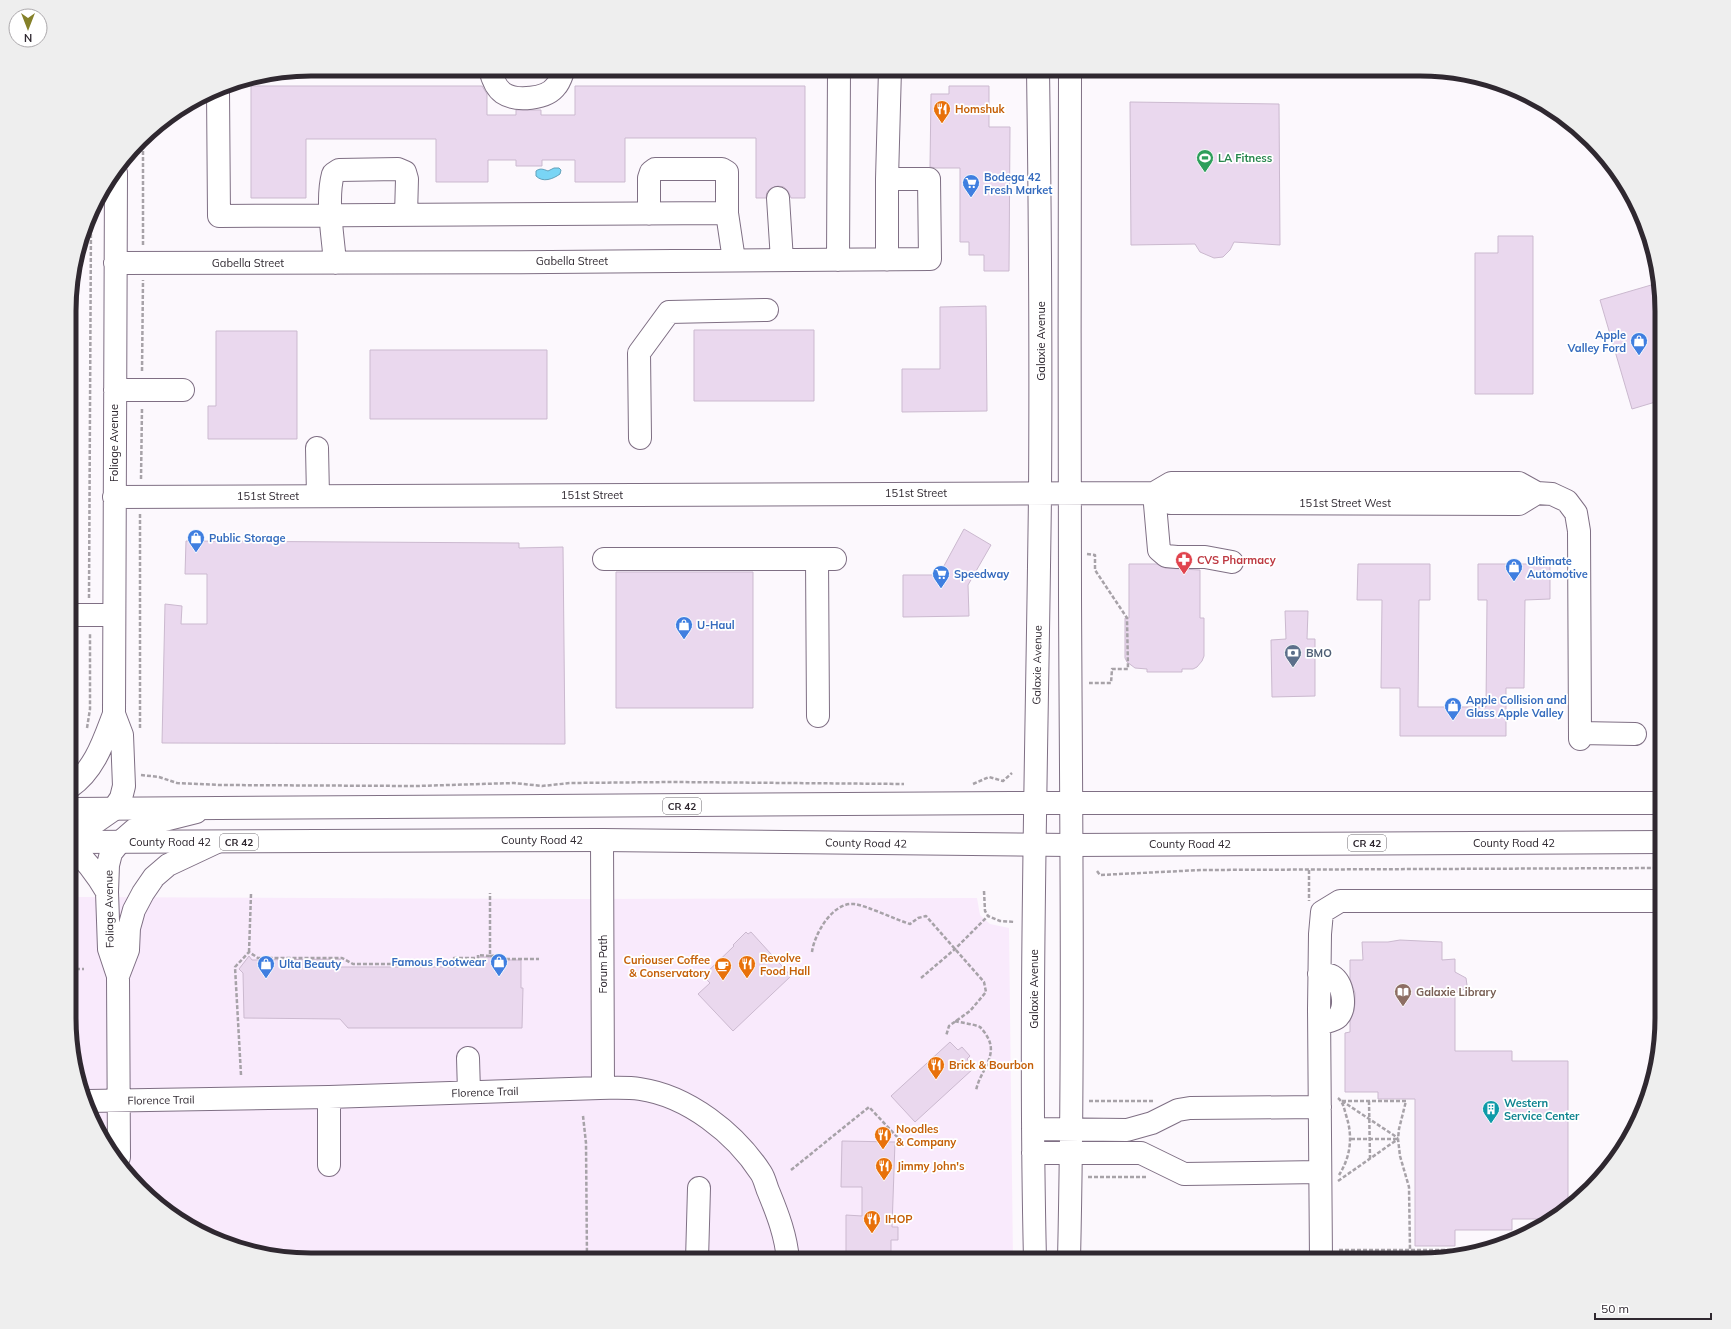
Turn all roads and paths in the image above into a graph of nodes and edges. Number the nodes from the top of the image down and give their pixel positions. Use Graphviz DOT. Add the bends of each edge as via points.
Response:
graph roads {
  1 [pos="492,76"];
  2 [pos="561,76"];
  3 [pos="839,76"];
  4 [pos="890,76"];
  5 [pos="1038,76"];
  6 [pos="1070,76"];
  7 [pos="218,95"];
  8 [pos="143,147"];
  9 [pos="887,179"];
  10 [pos="116,181"];
  11 [pos="778,198"];
  12 [pos="727,213"];
  13 [pos="649,214"];
  14 [pos="331,215"];
  15 [pos="406,215"];
  16 [pos="91,229"];
  17 [pos="734,260"];
  18 [pos="782,260"];
  19 [pos="838,260"];
  20 [pos="887,260"];
  21 [pos="115,263"];
  22 [pos="143,263"];
  23 [pos="335,263"];
  24 [pos="767,310"];
  25 [pos="115,390"];
  26 [pos="142,390"];
  27 [pos="183,390"];
  28 [pos="640,438"];
  29 [pos="318,448"];
  30 [pos="1040,493"];
  31 [pos="1069,493"];
  32 [pos="1154,493"];
  33 [pos="318,496"];
  34 [pos="114,497"];
  35 [pos="140,497"];
  36 [pos="1085,554"];
  37 [pos="604,559"];
  38 [pos="1232,562"];
  39 [pos="80,615"];
  40 [pos="114,615"];
  41 [pos="1087,683"];
  42 [pos="114,714"];
  43 [pos="818,716"];
  44 [pos="87,730"];
  45 [pos="1635,734"];
  46 [pos="140,736"];
  47 [pos="1012,773"];
  48 [pos="132,776"];
  49 [pos="76,781"];
  50 [pos="912,784"];
  51 [pos="972,784"];
  52 [pos="1035,803"];
  53 [pos="1071,803"];
  54 [pos="1655,804"];
  55 [pos="76,809"];
  56 [pos="208,809"];
  57 [pos="113,810"];
  58 [pos="142,810"];
  59 [pos="76,833"];
  60 [pos="602,840"];
  61 [pos="217,842"];
  62 [pos="1655,842"];
  63 [pos="76,843"];
  64 [pos="119,843"];
  65 [pos="1034,844"];
  66 [pos="1072,844"];
  67 [pos="76,849"];
  68 [pos="1655,868"];
  69 [pos="1308,870"];
  70 [pos="1097,871"];
  71 [pos="984,891"];
  72 [pos="107,892"];
  73 [pos="490,893"];
  74 [pos="250,894"];
  75 [pos="1655,900"];
  76 [pos="1311,903"];
  77 [pos="988,916"];
  78 [pos="1016,922"];
  79 [pos="955,949"];
  80 [pos="249,952"];
  81 [pos="812,952"];
  82 [pos="490,956"];
  83 [pos="539,959"];
  84 [pos="76,969"];
  85 [pos="84,969"];
  86 [pos="118,976"];
  87 [pos="921,978"];
  88 [pos="955,1021"];
  89 [pos="946,1036"];
  90 [pos="468,1058"];
  91 [pos="241,1075"];
  92 [pos="603,1088"];
  93 [pos="976,1091"];
  94 [pos="469,1092"];
  95 [pos="329,1097"];
  96 [pos="91,1101"];
  97 [pos="119,1101"];
  98 [pos="1369,1101"];
  99 [pos="1320,1107"];
  100 [pos="583,1116"];
  101 [pos="1369,1120"];
  102 [pos="1034,1128"];
  103 [pos="1071,1129"];
  104 [pos="1351,1139"];
  105 [pos="1370,1139"];
  106 [pos="1398,1139"];
  107 [pos="901,1141"];
  108 [pos="119,1152"];
  109 [pos="1071,1152"];
  110 [pos="1032,1153"];
  111 [pos="1370,1158"];
  112 [pos="329,1165"];
  113 [pos="791,1170"];
  114 [pos="1327,1178"];
  115 [pos="699,1188"];
  116 [pos="1410,1250"];
  117 [pos="1455,1250"];
  118 [pos="587,1253"];
  119 [pos="697,1253"];
  120 [pos="787,1253"];
  121 [pos="1035,1253"];
  122 [pos="1069,1253"];
  123 [pos="1327,1253"];
  124 [pos="1360,1253"];
  1 -- 2 [label="main road" via="493,82 504,94 523,98 542,97 556,87"];
  3 -- 19 [label="main road"];
  4 -- 9 [label="main road"];
  5 -- 30 [label="main road, Galaxie Avenue"];
  6 -- 31 [label="main road"];
  7 -- 14 [label="main road" via="219,216"];
  8 -- 22 [label="path"];
  9 -- 20 [label="main road"];
  9 -- 20 [label="main road, Gabella Street" via="929,179 930,259"];
  10 -- 21 [label="main road, Foliage Avenue"];
  11 -- 18 [label="main road"];
  12 -- 13 [label="main road"];
  12 -- 13 [label="main road" via="727,172 722,169 655,169 649,178"];
  12 -- 17 [label="main road"];
  13 -- 15 [label="main road"];
  14 -- 15 [label="main road"];
  14 -- 15 [label="main road" via="333,174 339,170 398,169 405,172 407,179"];
  14 -- 23 [label="main road"];
  16 -- 39 [label="path"];
  17 -- 18 [label="main road, Gabella Street"];
  17 -- 23 [label="main road, Gabella Street"];
  18 -- 19 [label="main road, Gabella Street"];
  19 -- 20 [label="main road, Gabella Street"];
  21 -- 22 [label="main road, Gabella Street"];
  21 -- 25 [label="main road, Foliage Avenue"];
  22 -- 23 [label="main road, Gabella Street"];
  22 -- 26 [label="path"];
  24 -- 28 [label="main road" via="669,312 638,353"];
  25 -- 26 [label="main road"];
  25 -- 34 [label="main road, Foliage Avenue"];
  26 -- 27 [label="main road"];
  26 -- 35 [label="path"];
  29 -- 33 [label="main road"];
  30 -- 31 [label="main road, 151st Street"];
  30 -- 33 [label="main road, 151st Street"];
  30 -- 52 [label="main road, Galaxie Avenue"];
  31 -- 32 [label="main road"];
  31 -- 53 [label="main road"];
  32 -- 38 [label="main road" via="1159,550 1166,556 1205,557"];
  32 -- 45 [label="main road, 151st Street West" via="1171,503 1504,504 1519,504 1537,493 1552,494 1566,502 1576,513 1579,531 1580,736"];
  33 -- 35 [label="main road, 151st Street"];
  34 -- 35 [label="main road, 151st Street"];
  34 -- 40 [label="main road, Foliage Avenue"];
  35 -- 46 [label="path"];
  36 -- 41 [label="path" via="1095,555 1095,570 1126,618 1128,669 1112,669 1111,683"];
  37 -- 43 [label="main road" via="826,559"];
  39 -- 40 [label="main road"];
  39 -- 44 [label="path" via="90,709"];
  40 -- 42 [label="main road, Foliage Avenue"];
  42 -- 48 [label="main road, Foliage Avenue"];
  42 -- 49 [label="main road, Foliage Avenue" via="99,753"];
  47 -- 51 [label="path" via="1003,781 989,777"];
  48 -- 50 [label="path" via="159,777 177,783 220,785 416,786 514,783 542,786 570,783 674,782"];
  48 -- 57 [label="main road, Foliage Avenue"];
  48 -- 58 [label="main road"];
  52 -- 53 [label="main road, CR 42"];
  52 -- 56 [label="main road, CR 42"];
  52 -- 65 [label="main road, Galaxie Avenue"];
  53 -- 54 [label="main road, CR 42"];
  53 -- 66 [label="main road"];
  55 -- 57 [label="main road, CR 42"];
  56 -- 58 [label="main road, CR 42"];
  56 -- 64 [label="main road, Foliage Avenue" via="152,823 134,830"];
  57 -- 58 [label="main road, CR 42"];
  57 -- 59 [label="main road, Foliage Avenue"];
  60 -- 61 [label="main road, County Road 42 / CR 42"];
  60 -- 65 [label="main road, County Road 42 / CR 42"];
  60 -- 92 [label="main road, Forum Path"];
  61 -- 64 [label="main road, County Road 42 / CR 42"];
  61 -- 86 [label="main road, Foliage Avenue" via="168,865 146,887 134,910 129,928 128,950"];
  62 -- 66 [label="main road, County Road 42 / CR 42"];
  63 -- 64 [label="main road, County Road 42 / CR 42"];
  64 -- 72 [label="main road, Foliage Avenue" via="111,853 108,865"];
  65 -- 66 [label="main road, County Road 42 / CR 42"];
  65 -- 102 [label="main road, Galaxie Avenue"];
  66 -- 103 [label="main road"];
  67 -- 72 [label="main road" via="85,858"];
  68 -- 69 [label="path"];
  69 -- 70 [label="path" via="1201,870 1100,875"];
  69 -- 76 [label="path" via="1308,900"];
  71 -- 77 [label="path" via="985,911"];
  72 -- 86 [label="main road, Foliage Avenue" via="109,949"];
  73 -- 82 [label="path"];
  74 -- 80 [label="path"];
  75 -- 99 [label="main road" via="1340,900 1322,912 1319,974"];
  77 -- 78 [label="path" via="1000,921"];
  77 -- 79 [label="path"];
  79 -- 81 [label="path" via="926,916 910,924 852,904 843,907 823,922"];
  79 -- 87 [label="path"];
  79 -- 88 [label="path" via="984,982 986,992 970,1011"];
  80 -- 82 [label="path" via="258,958 342,958 353,964 454,964 454,958"];
  80 -- 91 [label="path" via="235,967"];
  82 -- 83 [label="path"];
  84 -- 85 [label="path"];
  86 -- 97 [label="main road, Foliage Avenue"];
  88 -- 89 [label="path" via="949,1026"];
  88 -- 93 [label="path" via="980,1027 991,1044 988,1064 980,1077"];
  90 -- 94 [label="main road"];
  92 -- 94 [label="main road, Florence Trail"];
  92 -- 120 [label="main road, Florence Trail" via="639,1089 674,1099 708,1116 722,1128 762,1174 782,1223"];
  94 -- 95 [label="main road, Florence Trail"];
  95 -- 97 [label="main road, Florence Trail"];
  95 -- 112 [label="main road"];
  96 -- 97 [label="main road, Florence Trail"];
  97 -- 108 [label="main road, Foliage Avenue"];
  98 -- 101 [label="path"];
  98 -- 101 [label="path" via="1342,1101"];
  98 -- 106 [label="path" via="1406,1101"];
  99 -- 103 [label="main road" via="1190,1108 1178,1110 1152,1123 1127,1130"];
  99 -- 114 [label="main road"];
  100 -- 118 [label="path" via="586,1143"];
  101 -- 105 [label="path"];
  101 -- 106 [label="path"];
  102 -- 103 [label="main road"];
  102 -- 110 [label="main road, Galaxie Avenue"];
  103 -- 109 [label="main road"];
  104 -- 105 [label="path"];
  105 -- 106 [label="path"];
  105 -- 111 [label="path"];
  106 -- 111 [label="path"];
  106 -- 116 [label="path" via="1409,1187"];
  107 -- 113 [label="path" via="869,1107"];
  109 -- 110 [label="main road"];
  109 -- 114 [label="main road" via="1141,1153 1184,1174"];
  109 -- 122 [label="main road"];
  110 -- 121 [label="main road, Galaxie Avenue"];
  111 -- 114 [label="path"];
  114 -- 123 [label="main road"];
  115 -- 119 [label="main road"];
  116 -- 117 [label="path"];
  116 -- 124 [label="path"];
}
